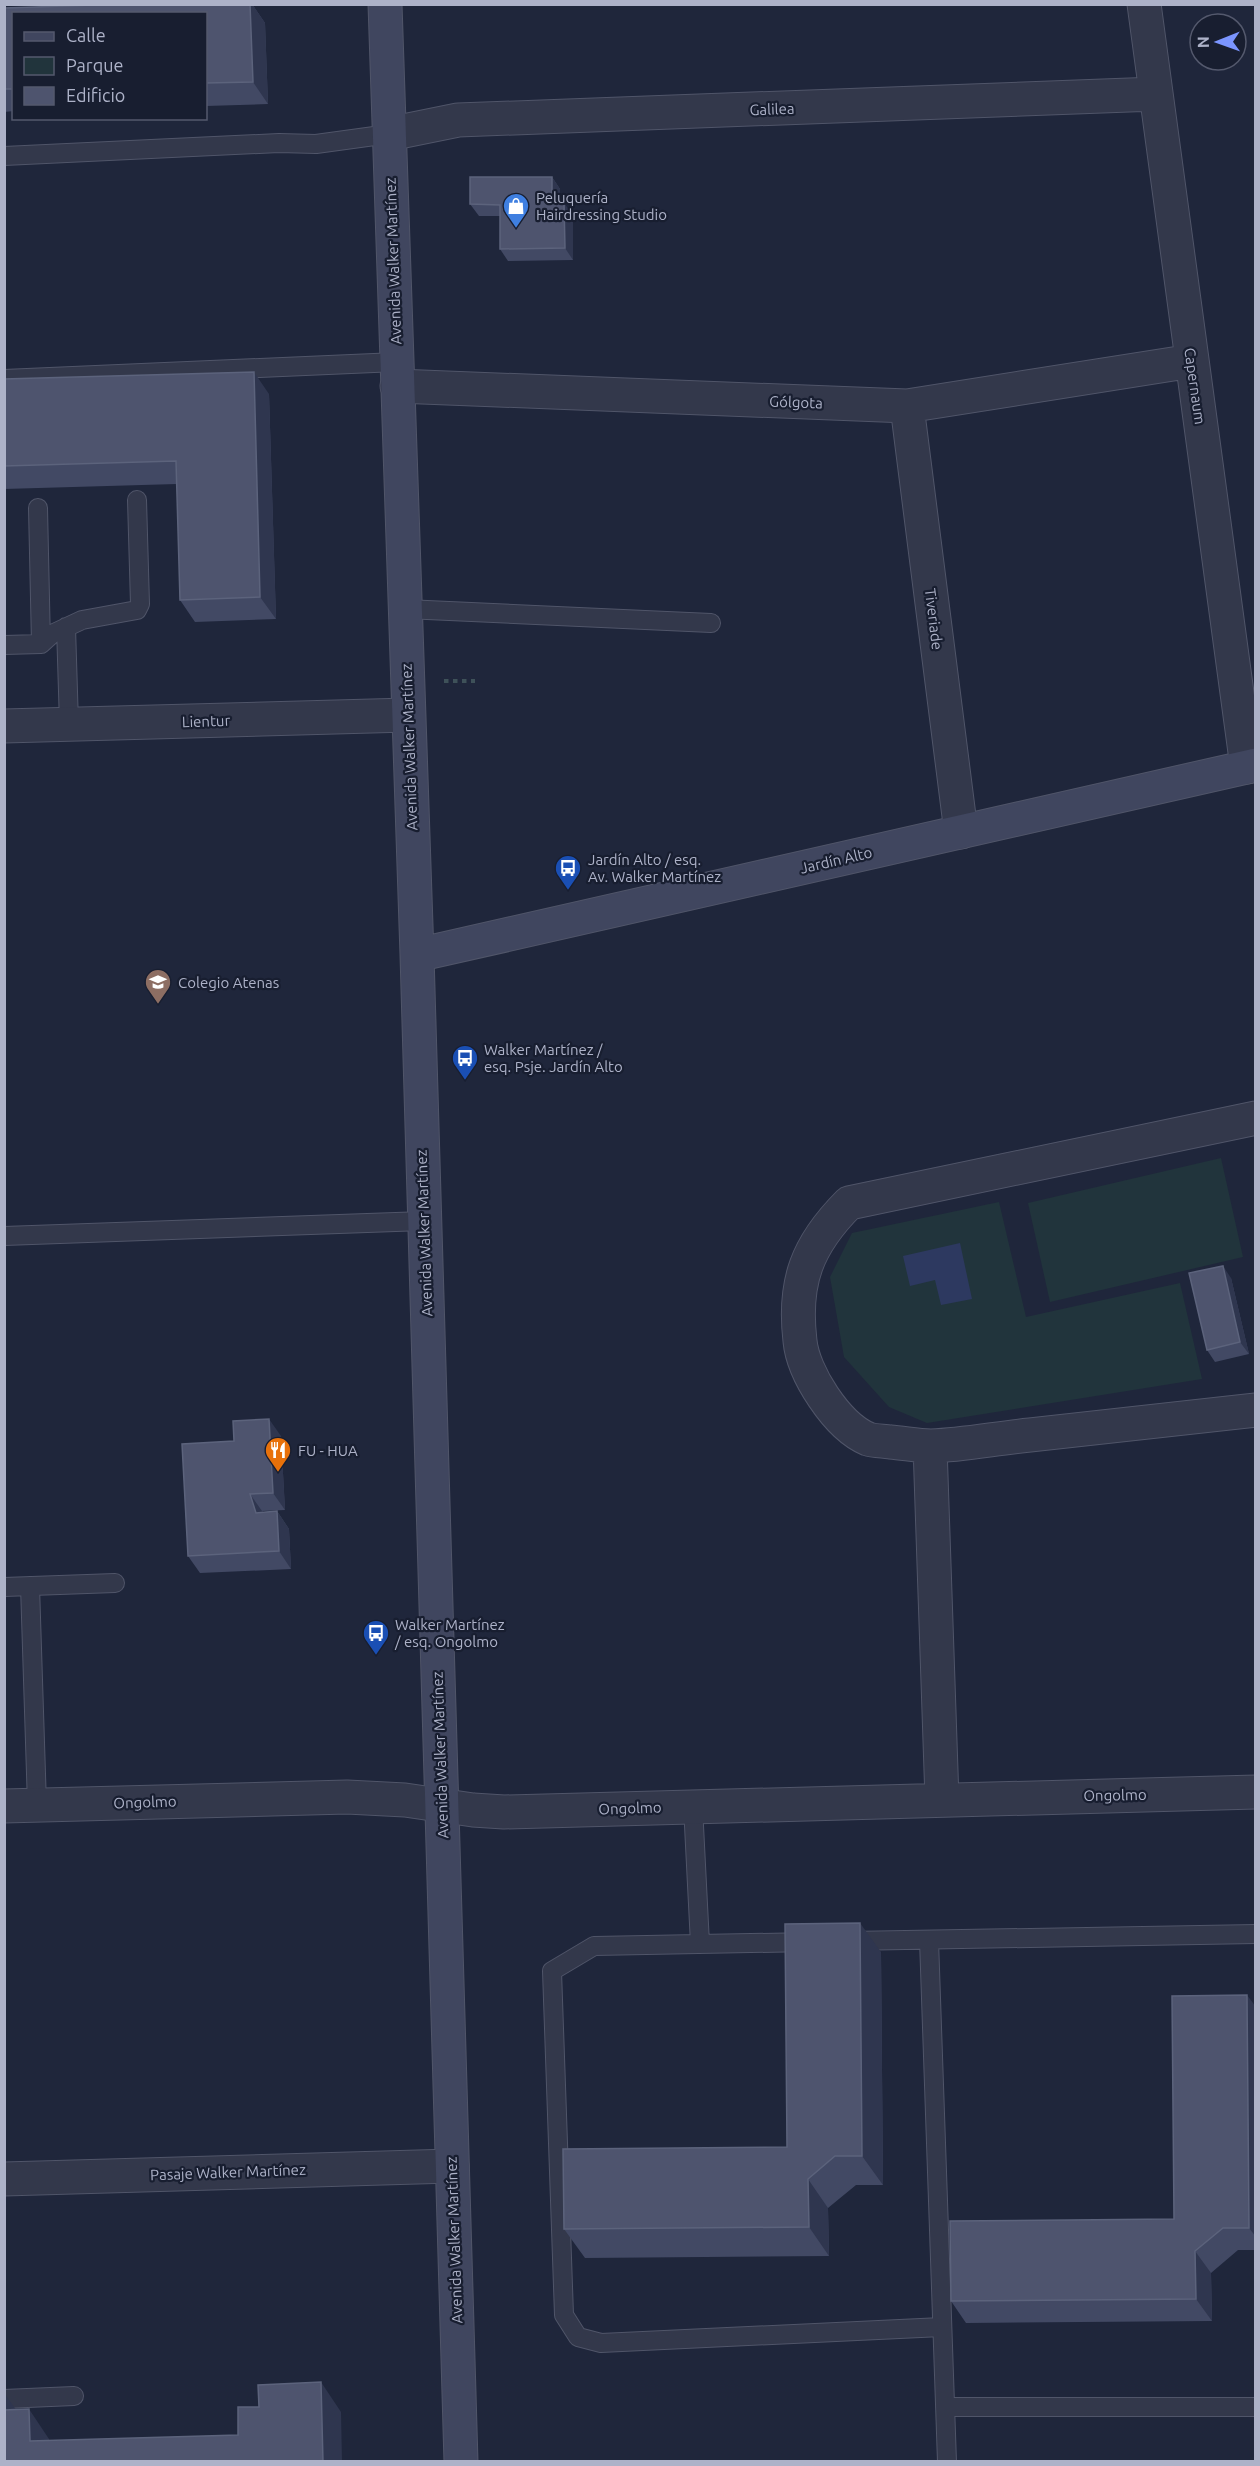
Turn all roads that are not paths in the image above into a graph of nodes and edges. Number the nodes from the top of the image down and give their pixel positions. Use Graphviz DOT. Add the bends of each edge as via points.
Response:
graph roads {
  1 [pos="385,4"];
  2 [pos="1144,4"];
  3 [pos="1156,94"];
  4 [pos="389,134"];
  5 [pos="4,156"];
  6 [pos="1192,361"];
  7 [pos="397,374"];
  8 [pos="4,379"];
  9 [pos="907,406"];
  10 [pos="137,500"];
  11 [pos="38,508"];
  12 [pos="405,609"];
  13 [pos="711,623"];
  14 [pos="66,627"];
  15 [pos="41,644"];
  16 [pos="4,645"];
  17 [pos="408,715"];
  18 [pos="69,724"];
  19 [pos="4,726"];
  20 [pos="1251,766"];
  21 [pos="961,832"];
  22 [pos="417,955"];
  23 [pos="1256,1118"];
  24 [pos="424,1221"];
  25 [pos="4,1236"];
  26 [pos="1256,1410"];
  27 [pos="930,1446"];
  28 [pos="115,1582"];
  29 [pos="30,1586"];
  30 [pos="4,1587"];
  31 [pos="1256,1792"];
  32 [pos="942,1800"];
  33 [pos="37,1805"];
  34 [pos="4,1806"];
  35 [pos="442,1806"];
  36 [pos="693,1806"];
  37 [pos="1256,1934"];
  38 [pos="930,1940"];
  39 [pos="700,1944"];
  40 [pos="452,2166"];
  41 [pos="4,2178"];
  42 [pos="942,2327"];
  43 [pos="74,2396"];
  44 [pos="4,2399"];
  45 [pos="945,2407"];
  46 [pos="1256,2407"];
  47 [pos="461,2462"];
  48 [pos="947,2462"];
  1 -- 4 [label="main road, Avenida Walker Martínez"];
  2 -- 3 [label="street, Capernaum"];
  3 -- 4 [label="street, Galilea" via="458,120"];
  3 -- 6 [label="street, Capernaum"];
  4 -- 5 [label="lane" via="316,144"];
  4 -- 7 [label="main road, Avenida Walker Martínez"];
  6 -- 9 [label="street, Gólgota"];
  6 -- 20 [label="street, Capernaum"];
  7 -- 8 [label="lane"];
  7 -- 9 [label="street, Gólgota"];
  7 -- 12 [label="main road, Avenida Walker Martínez"];
  9 -- 21 [label="street, Tiveriade"];
  10 -- 14 [label="lane" via="137,610 101,615"];
  11 -- 15 [label="lane"];
  12 -- 13 [label="lane"];
  12 -- 17 [label="main road, Avenida Walker Martínez"];
  14 -- 15 [label="lane"];
  14 -- 18 [label="lane"];
  15 -- 16 [label="lane"];
  17 -- 18 [label="street, Lientur"];
  17 -- 22 [label="main road, Avenida Walker Martínez"];
  18 -- 19 [label="street, Lientur"];
  20 -- 21 [label="main road, Jardín Alto"];
  21 -- 22 [label="main road, Jardín Alto"];
  22 -- 24 [label="main road, Avenida Walker Martínez"];
  23 -- 27 [label="street" via="849,1203 831,1221 816,1243 798,1293 801,1348 811,1376 825,1400 868,1439"];
  24 -- 25 [label="lane"];
  24 -- 35 [label="main road, Avenida Walker Martínez"];
  26 -- 27 [label="street"];
  27 -- 32 [label="street"];
  28 -- 29 [label="lane"];
  29 -- 30 [label="lane"];
  29 -- 33 [label="lane"];
  31 -- 32 [label="street, Ongolmo"];
  32 -- 36 [label="street, Ongolmo"];
  33 -- 34 [label="street, Ongolmo"];
  33 -- 35 [label="street, Ongolmo" via="347,1797"];
  35 -- 36 [label="street, Ongolmo" via="504,1812"];
  35 -- 40 [label="main road, Avenida Walker Martínez"];
  36 -- 39 [label="lane"];
  37 -- 38 [label="lane"];
  38 -- 39 [label="lane"];
  38 -- 42 [label="lane"];
  39 -- 42 [label="lane" via="594,1946 552,1971 564,2315 578,2337 601,2343"];
  40 -- 41 [label="street, Pasaje Walker Martínez"];
  40 -- 47 [label="main road, Avenida Walker Martínez"];
  42 -- 45 [label="lane"];
  43 -- 44 [label="lane"];
  45 -- 46 [label="lane"];
  45 -- 48 [label="lane"];
}
